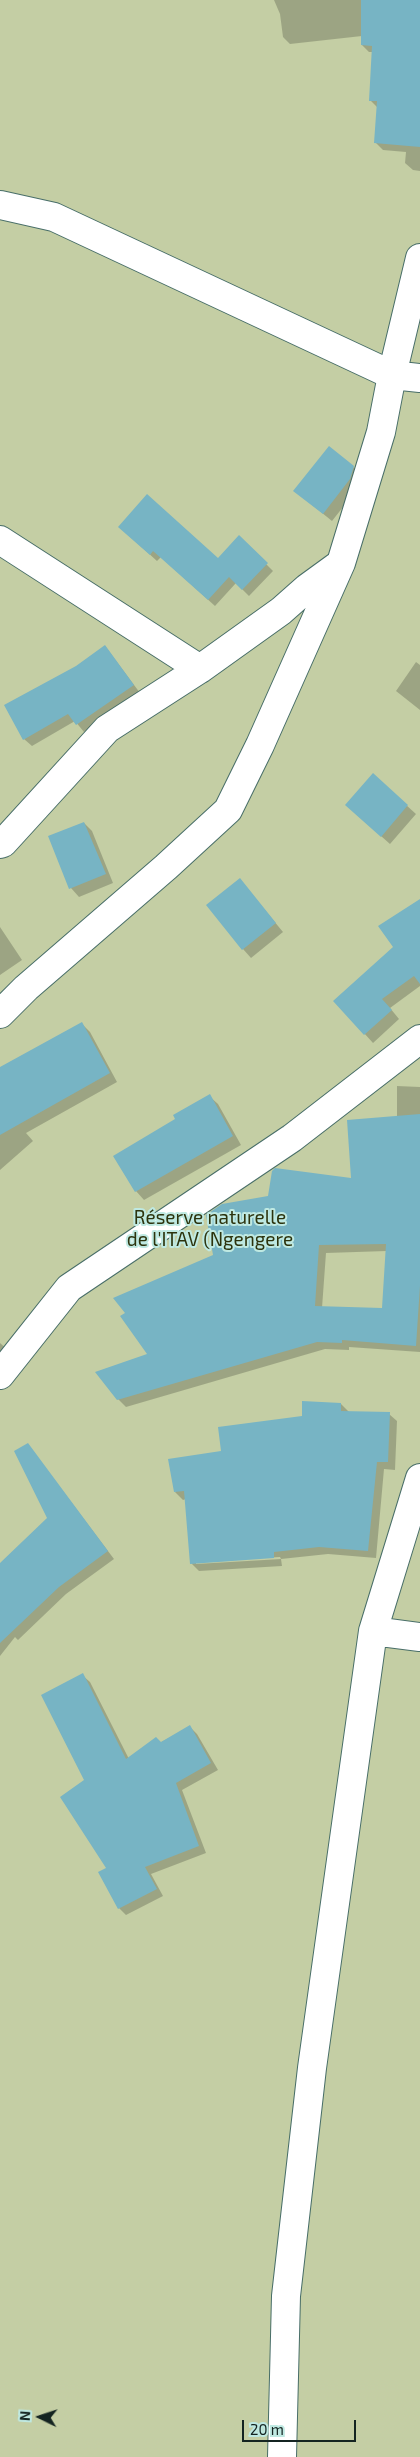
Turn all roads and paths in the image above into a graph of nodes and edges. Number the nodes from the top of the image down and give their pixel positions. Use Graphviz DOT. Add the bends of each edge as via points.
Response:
graph roads {
  1 [pos="0,205"];
  2 [pos="420,258"];
  3 [pos="392,375"];
  4 [pos="420,378"];
  5 [pos="0,540"];
  6 [pos="341,563"];
  7 [pos="200,669"];
  8 [pos="0,844"];
  9 [pos="0,1014"];
  10 [pos="420,1040"];
  11 [pos="0,1376"];
  12 [pos="420,1478"];
  13 [pos="372,1631"];
  14 [pos="420,1637"];
  15 [pos="282,2457"];
  1 -- 3 [label="street" via="54,217"];
  2 -- 3 [label="street"];
  3 -- 4 [label="street"];
  3 -- 6 [label="street" via="381,432"];
  5 -- 7 [label="street"];
  6 -- 7 [label="street"];
  6 -- 9 [label="street" via="228,810"];
  7 -- 8 [label="street" via="107,729"];
  10 -- 11 [label="street" via="292,1138 69,1288"];
  12 -- 13 [label="street"];
  13 -- 14 [label="street"];
  13 -- 15 [label="street" via="314,2058 286,2296"];
}
